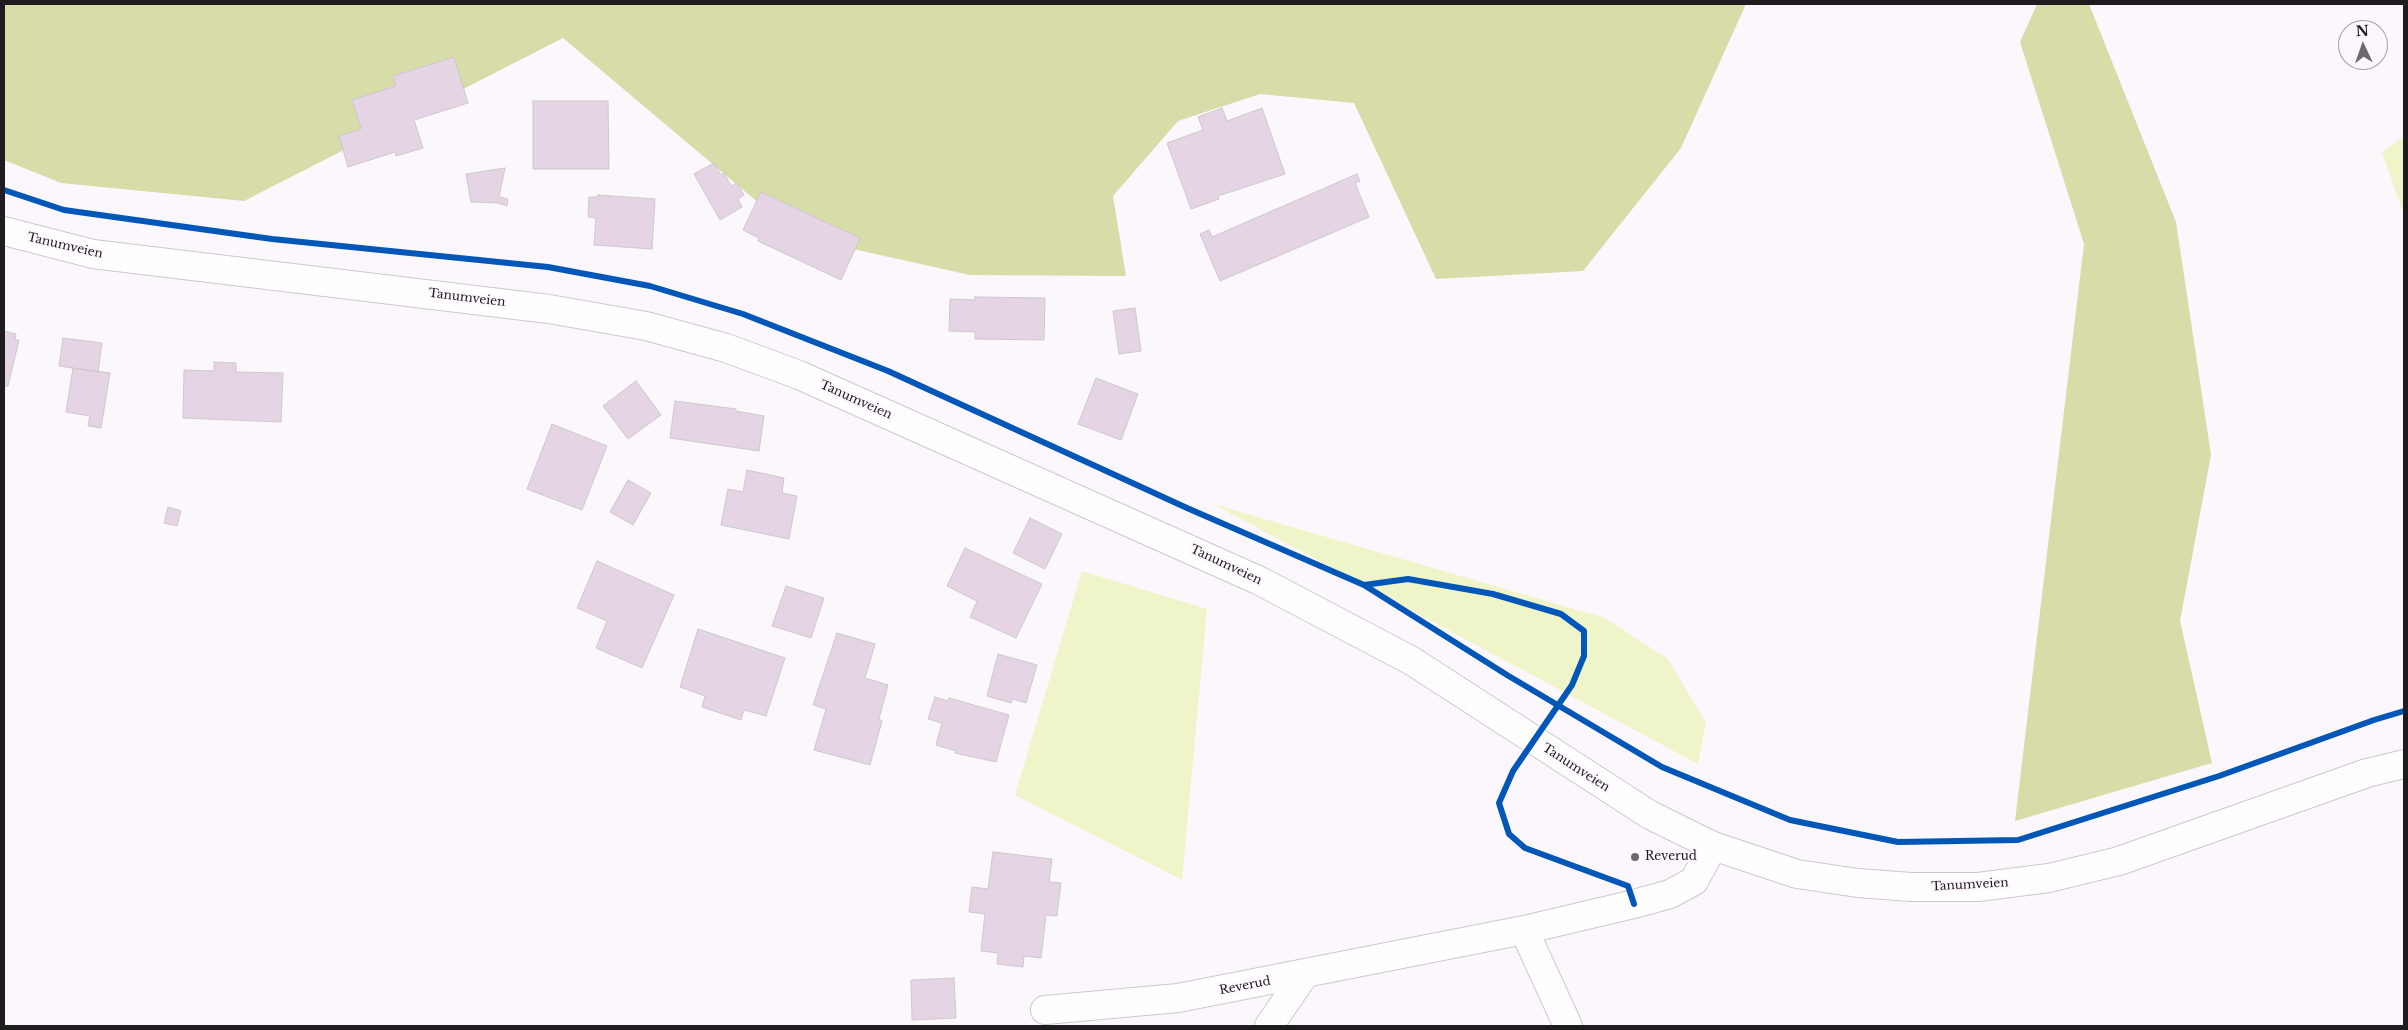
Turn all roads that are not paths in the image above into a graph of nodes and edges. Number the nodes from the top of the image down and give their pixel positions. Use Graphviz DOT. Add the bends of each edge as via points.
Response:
graph roads {
  1 [pos="4,231"];
  2 [pos="2404,764"];
  3 [pos="1713,846"];
  4 [pos="1524,930"];
  5 [pos="1304,975"];
  6 [pos="1045,1010"];
  7 [pos="1269,1026"];
  8 [pos="1568,1026"];
  1 -- 3 [label="main road, Tanumveien" via="102,255 548,309 646,326 732,350 799,375 1260,581 1412,661 1650,815"];
  2 -- 3 [label="main road, Tanumveien" via="2367,773 2118,861 2049,878 1978,887 1911,887 1798,874"];
  3 -- 4 [label="main road, Reverud" via="1694,881 1670,894"];
  4 -- 5 [label="main road, Reverud"];
  4 -- 8 [label="main road"];
  5 -- 6 [label="main road, Reverud" via="1178,998"];
  5 -- 7 [label="main road"];
}
